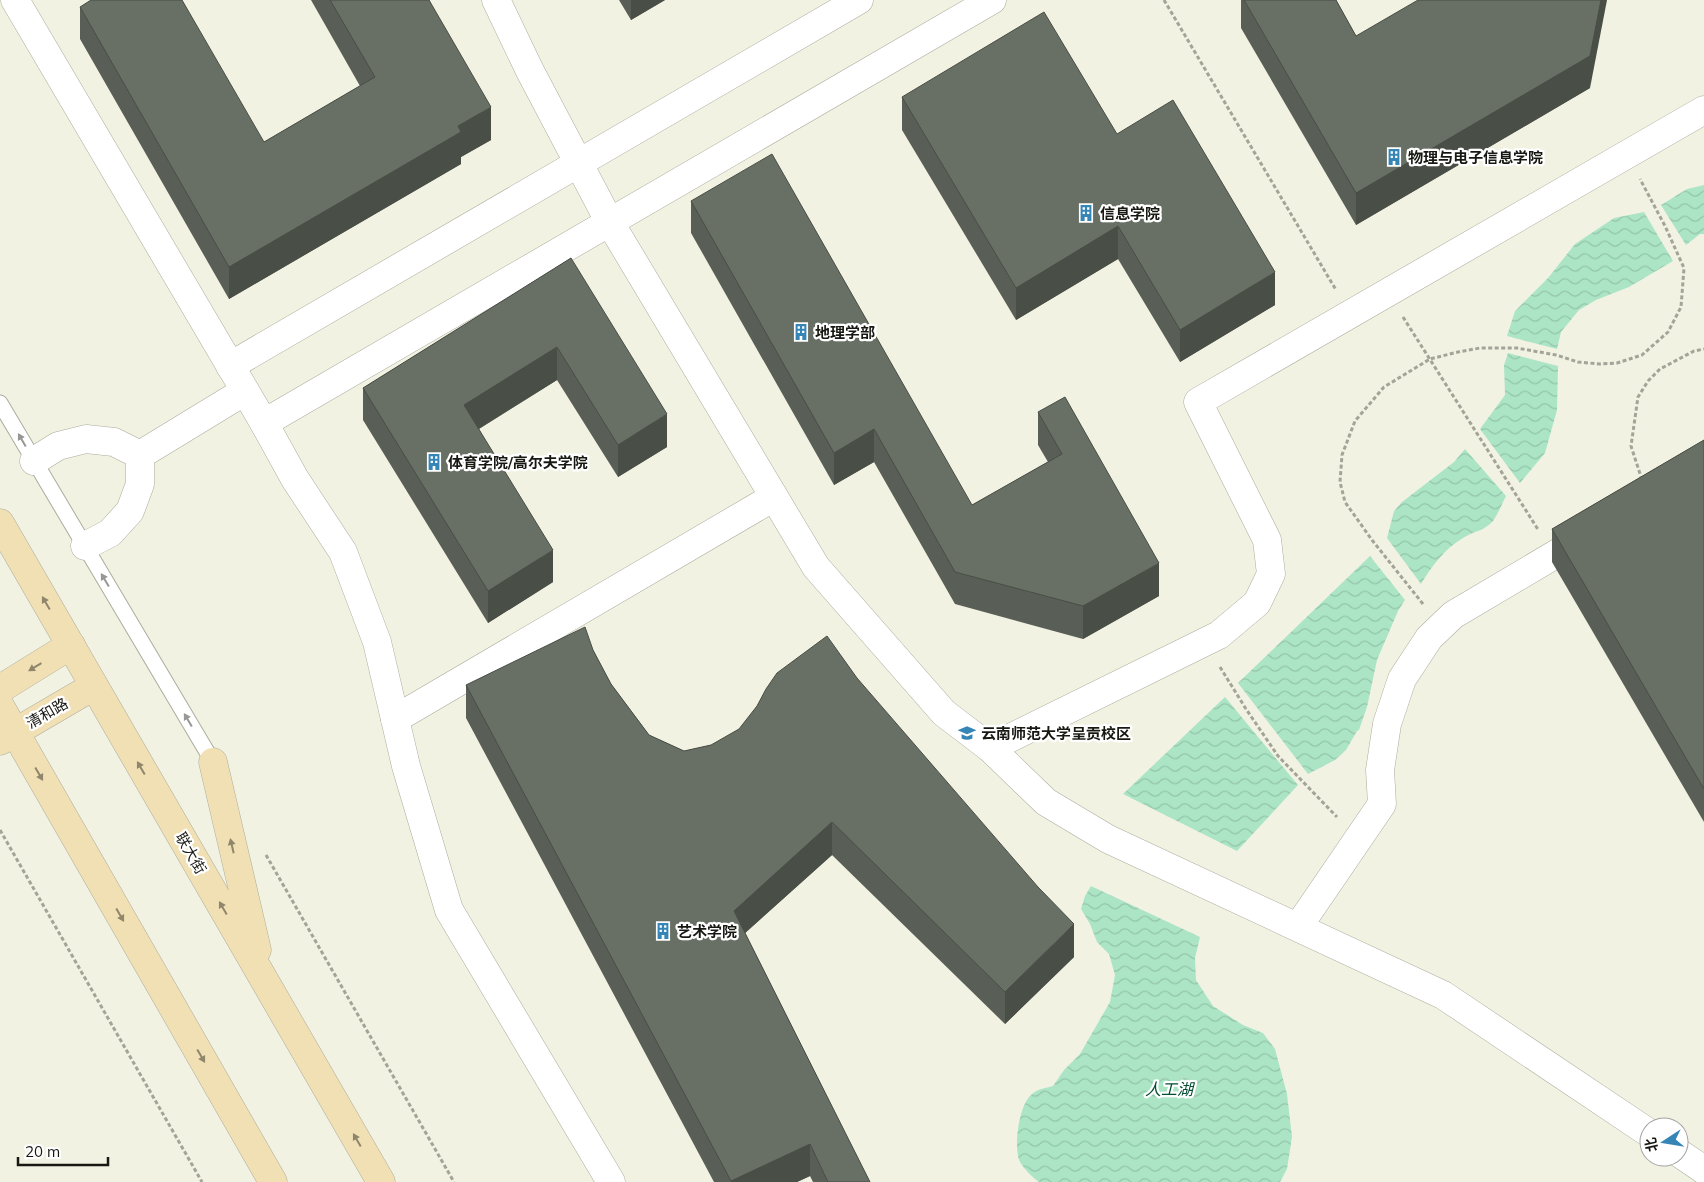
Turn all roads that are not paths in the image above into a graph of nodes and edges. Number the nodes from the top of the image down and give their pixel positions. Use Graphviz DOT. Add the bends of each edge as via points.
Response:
graph roads {
  1 [pos="15,0"];
  2 [pos="496,0"];
  3 [pos="859,0"];
  4 [pos="992,0"];
  5 [pos="1704,110"];
  6 [pos="578,162"];
  7 [pos="609,221"];
  8 [pos="230,366"];
  9 [pos="245,391"];
  10 [pos="0,403"];
  11 [pos="264,423"];
  12 [pos="140,455"];
  13 [pos="34,461"];
  14 [pos="774,497"];
  15 [pos="0,523"];
  16 [pos="1606,525"];
  17 [pos="84,546"];
  18 [pos="71,645"];
  19 [pos="94,686"];
  20 [pos="0,689"];
  21 [pos="0,706"];
  22 [pos="395,719"];
  23 [pos="7,736"];
  24 [pos="990,748"];
  25 [pos="213,762"];
  26 [pos="1298,927"];
  27 [pos="263,978"];
  28 [pos="1639,1126"];
  29 [pos="1689,1160"];
  30 [pos="1704,1170"];
  31 [pos="273,1182"];
  32 [pos="381,1182"];
  33 [pos="611,1182"];
  1 -- 8 [label="street"];
  2 -- 6 [label="street"];
  3 -- 6 [label="street"];
  4 -- 7 [label="street"];
  5 -- 24 [label="street" via="1198,402 1267,540 1271,574 1257,603 1219,635"];
  6 -- 7 [label="street"];
  6 -- 8 [label="street"];
  7 -- 11 [label="street"];
  7 -- 14 [label="street"];
  8 -- 9 [label="street"];
  9 -- 11 [label="street"];
  9 -- 12 [label="street"];
  13 -- 10 [label="lane, one-way"];
  11 -- 22 [label="street" via="295,479 343,552 377,642"];
  12 -- 13 [label="street" via="114,442 86,439 58,446"];
  12 -- 17 [label="street" via="140,484 130,511 110,533"];
  13 -- 17 [label="lane"];
  14 -- 22 [label="street"];
  14 -- 24 [label="street" via="816,567 944,713"];
  18 -- 15 [label="main road, 联大街, one-way"];
  16 -- 26 [label="street" via="1453,615 1429,638 1402,679 1387,724 1380,770 1382,804"];
  25 -- 17 [label="lane, one-way"];
  18 -- 19 [label="main road, 联大街"];
  18 -- 20 [label="main road, one-way"];
  19 -- 23 [label="main road, 清和路"];
  27 -- 19 [label="main road, 联大街, one-way"];
  21 -- 23 [label="main road"];
  22 -- 33 [label="street" via="449,910"];
  23 -- 31 [label="main road, one-way"];
  24 -- 26 [label="street" via="1046,802 1108,839"];
  27 -- 25 [label="main road, one-way"];
  26 -- 28 [label="street" via="1442,996"];
  32 -- 27 [label="main road, 联大街, one-way"];
  29 -- 30 [label="street"];
}
